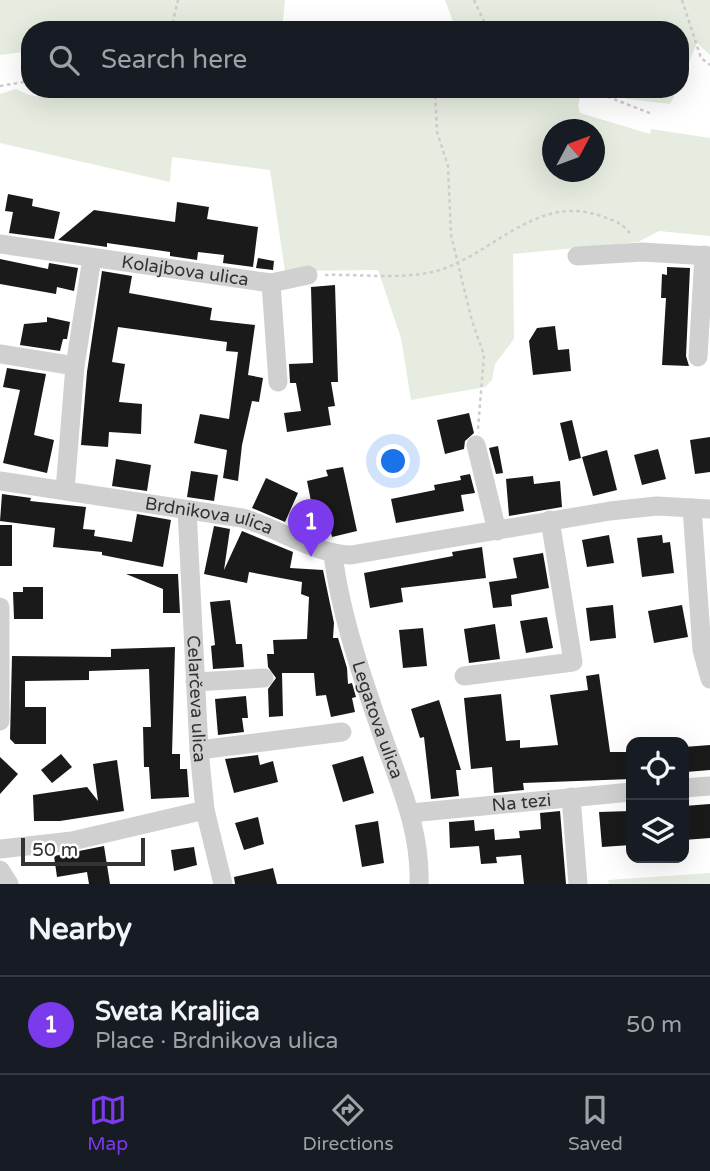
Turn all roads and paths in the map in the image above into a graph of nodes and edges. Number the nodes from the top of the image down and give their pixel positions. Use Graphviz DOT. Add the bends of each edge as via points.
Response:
graph roads {
  1 [pos="178,0"];
  2 [pos="474,0"];
  3 [pos="682,0"];
  4 [pos="173,21"];
  5 [pos="484,21"];
  6 [pos="689,21"];
  7 [pos="689,21"];
  8 [pos="710,65"];
  9 [pos="21,82"];
  10 [pos="0,86"];
  11 [pos="435,98"];
  12 [pos="611,98"];
  13 [pos="652,114"];
  14 [pos="0,244"];
  15 [pos="642,252"];
  16 [pos="707,255"];
  17 [pos="577,256"];
  18 [pos="92,258"];
  19 [pos="456,265"];
  20 [pos="308,275"];
  21 [pos="271,283"];
  22 [pos="0,354"];
  23 [pos="698,357"];
  24 [pos="75,366"];
  25 [pos="278,382"];
  26 [pos="477,445"];
  27 [pos="0,481"];
  28 [pos="65,490"];
  29 [pos="701,508"];
  30 [pos="187,510"];
  31 [pos="550,520"];
  32 [pos="497,531"];
  33 [pos="333,554"];
  34 [pos="0,607"];
  35 [pos="464,676"];
  36 [pos="264,678"];
  37 [pos="710,678"];
  38 [pos="195,682"];
  39 [pos="0,721"];
  40 [pos="342,732"];
  41 [pos="198,750"];
  42 [pos="710,786"];
  43 [pos="689,788"];
  44 [pos="626,792"];
  45 [pos="571,797"];
  46 [pos="205,810"];
  47 [pos="410,813"];
  48 [pos="0,849"];
  49 [pos="0,870"];
  50 [pos="9,884"];
  51 [pos="223,884"];
  52 [pos="419,884"];
  53 [pos="578,884"];
  1 -- 4 [label="path"];
  2 -- 5 [label="path"];
  3 -- 7 [label="path"];
  6 -- 8 [label="path" via="701,58"];
  9 -- 10 [label="path"];
  11 -- 19 [label="path" via="437,132 448,166"];
  12 -- 13 [label="path"];
  14 -- 18 [label="street, Kolajbova ulica"];
  15 -- 16 [label="street"];
  15 -- 17 [label="street"];
  15 -- 19 [label="path" via="623,224 587,211 549,212 513,228"];
  16 -- 23 [label="street"];
  18 -- 21 [label="street, Kolajbova ulica"];
  18 -- 24 [label="street"];
  19 -- 20 [label="path" via="426,274"];
  19 -- 26 [label="path" via="484,355"];
  20 -- 21 [label="street"];
  21 -- 25 [label="street, Kolajbova ulica"];
  22 -- 24 [label="street"];
  24 -- 28 [label="street"];
  26 -- 32 [label="street"];
  27 -- 28 [label="street, Brdnikova ulica"];
  28 -- 30 [label="street, Brdnikova ulica"];
  29 -- 31 [label="street, Brdnikova ulica" via="657,506"];
  29 -- 37 [label="street, Brdnikova ulica" via="702,650"];
  30 -- 33 [label="street, Brdnikova ulica" via="268,525"];
  30 -- 38 [label="street, Celarčeva ulica"];
  31 -- 32 [label="street, Brdnikova ulica"];
  31 -- 35 [label="street" via="573,662"];
  32 -- 33 [label="street, Brdnikova ulica"];
  33 -- 47 [label="street, Legatova ulica" via="363,675"];
  34 -- 39 [label="street"];
  36 -- 38 [label="street"];
  38 -- 41 [label="street, Celarčeva ulica"];
  40 -- 41 [label="street"];
  41 -- 46 [label="street, Celarčeva ulica"];
  42 -- 43 [label="street"];
  44 -- 45 [label="street, Na tezi"];
  45 -- 47 [label="street, Na tezi"];
  45 -- 53 [label="street"];
  46 -- 48 [label="street" via="72,841"];
  46 -- 51 [label="street, Celarčeva ulica"];
  47 -- 52 [label="street, Legatova ulica" via="420,861"];
  49 -- 50 [label="street"];
}
